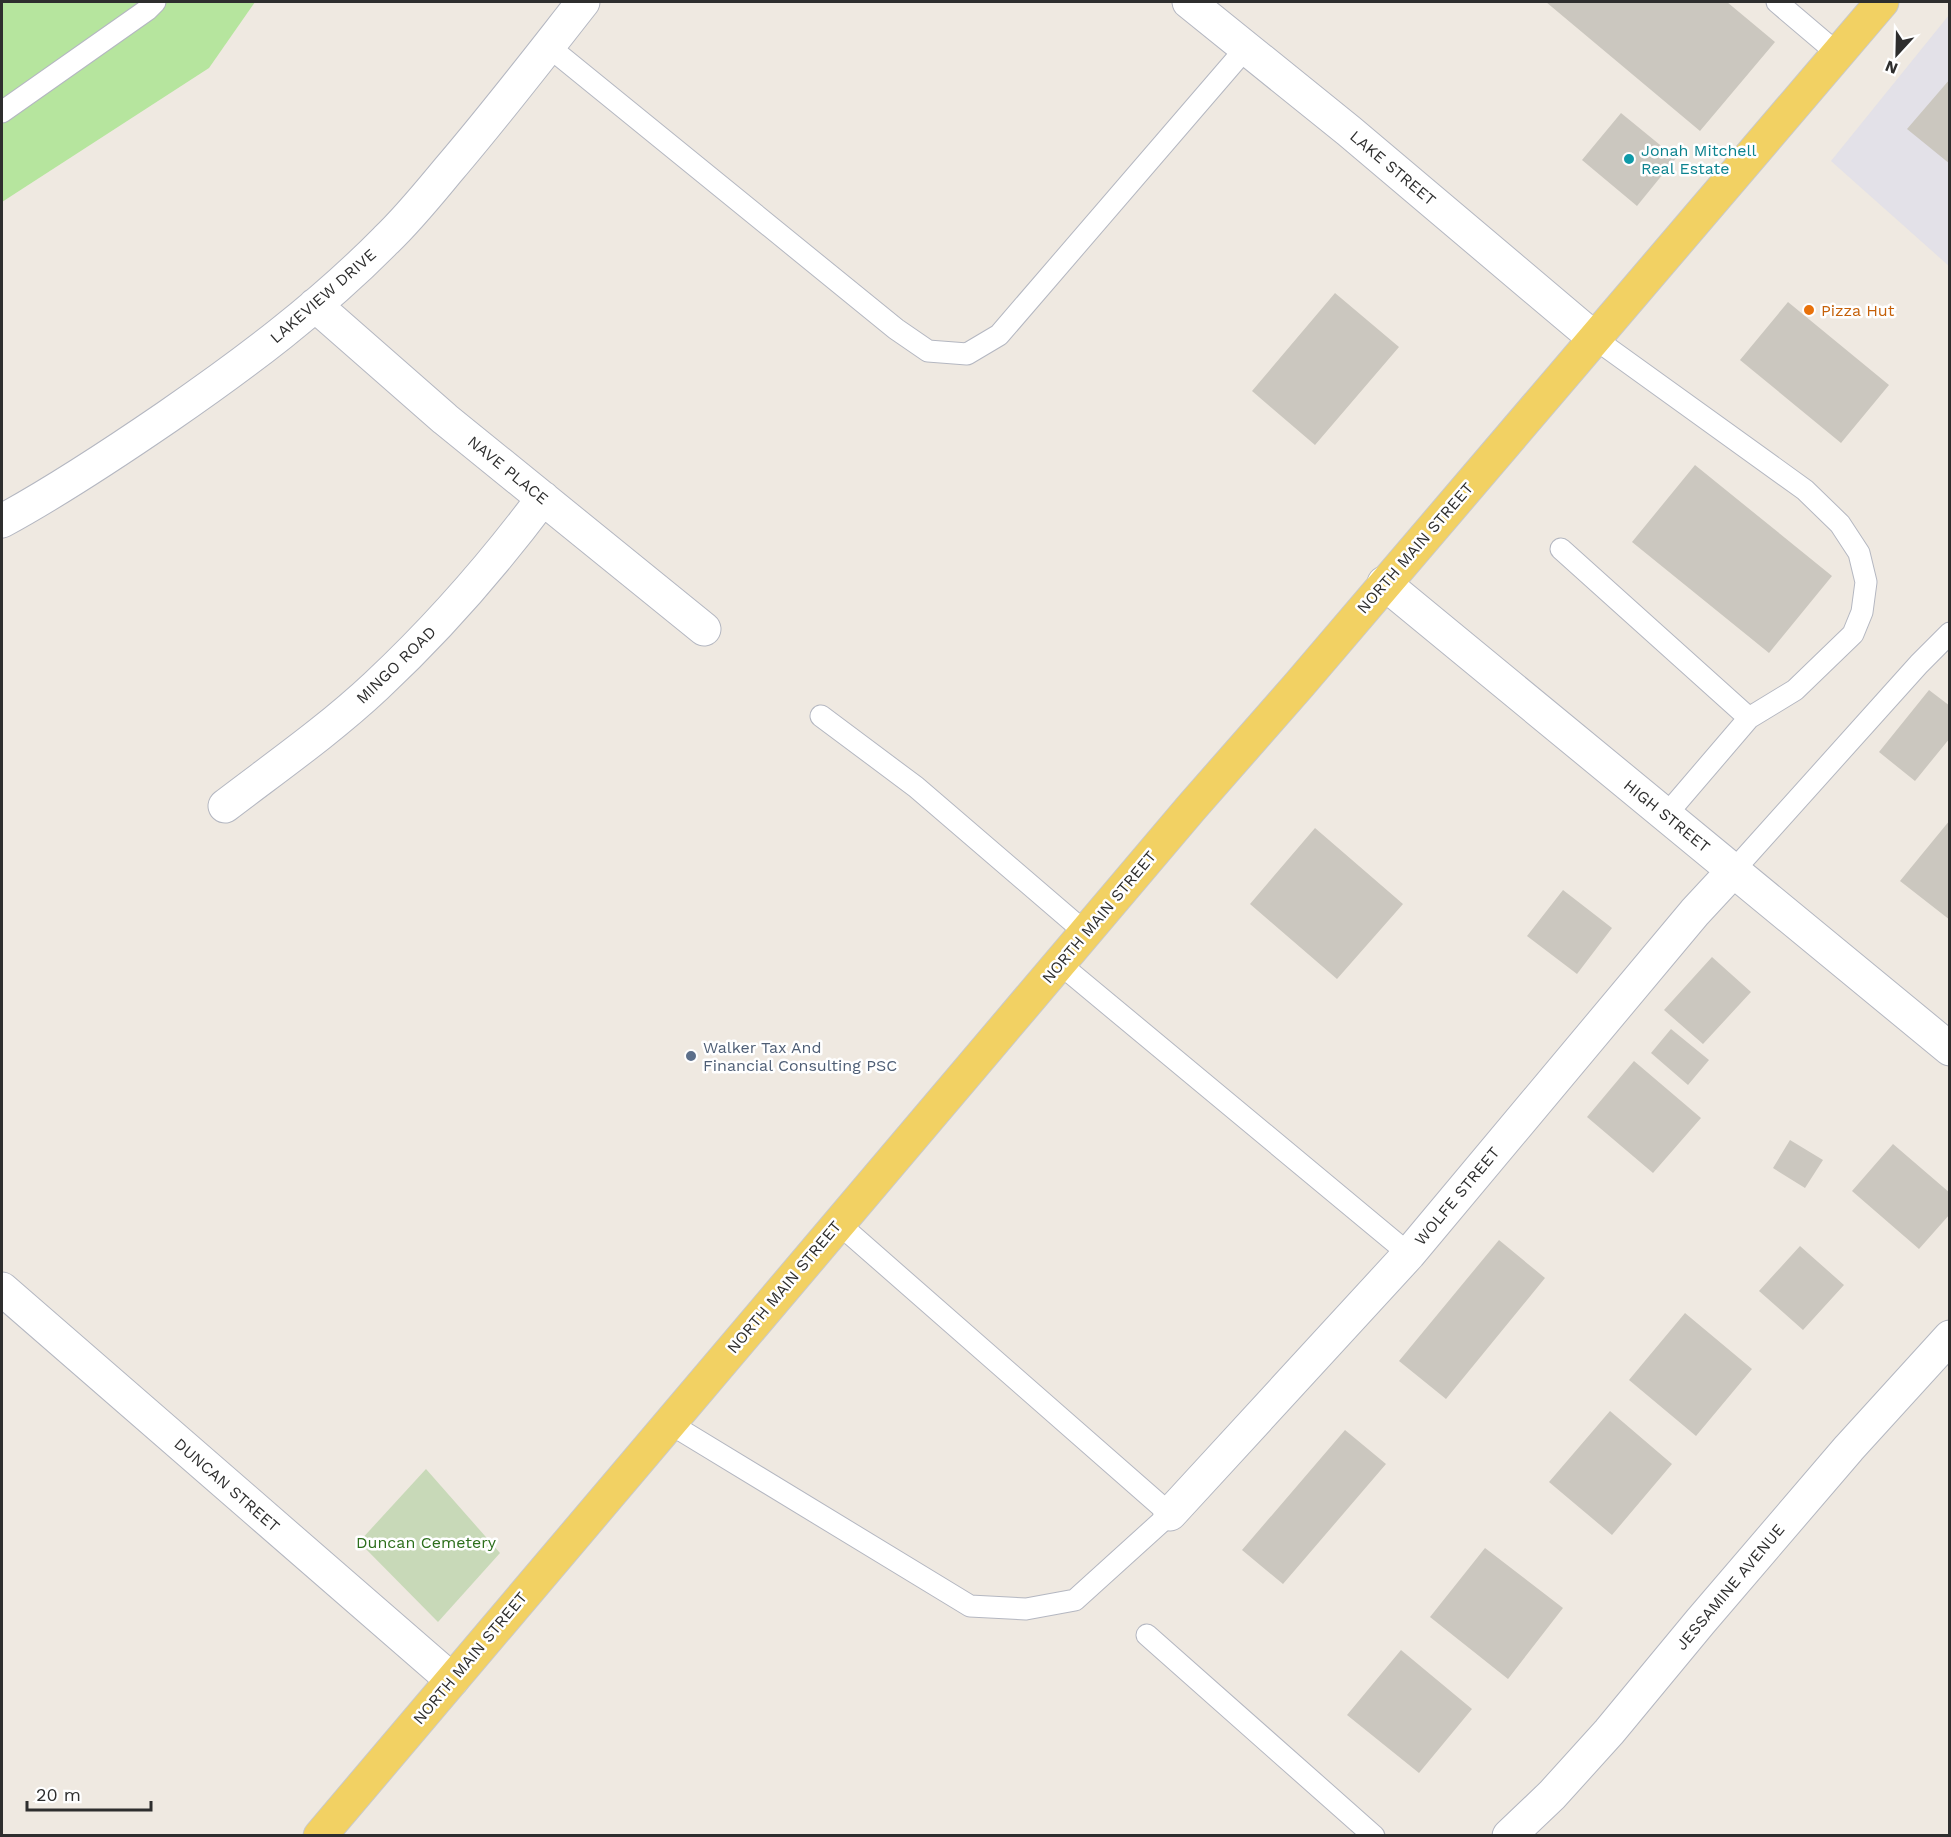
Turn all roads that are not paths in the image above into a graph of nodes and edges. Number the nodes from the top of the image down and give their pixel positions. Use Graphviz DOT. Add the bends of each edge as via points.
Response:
graph roads {
  1 [pos="155,2"];
  2 [pos="583,2"];
  3 [pos="1192,2"];
  4 [pos="1777,2"];
  5 [pos="1882,2"];
  6 [pos="548,46"];
  7 [pos="1246,48"];
  8 [pos="1837,53"];
  9 [pos="2,112"];
  10 [pos="315,305"];
  11 [pos="1594,338"];
  12 [pos="543,498"];
  13 [pos="2,521"];
  14 [pos="1561,549"];
  15 [pos="1384,583"];
  16 [pos="704,629"];
  17 [pos="1950,633"];
  18 [pos="821,716"];
  19 [pos="1749,718"];
  20 [pos="225,806"];
  21 [pos="1666,815"];
  22 [pos="1734,870"];
  23 [pos="1086,933"];
  24 [pos="1060,964"];
  25 [pos="1950,1049"];
  26 [pos="838,1223"];
  27 [pos="1409,1254"];
  28 [pos="2,1289"];
  29 [pos="1950,1337"];
  30 [pos="669,1423"];
  31 [pos="1170,1514"];
  32 [pos="1147,1635"];
  33 [pos="452,1680"];
  34 [pos="1524,1831"];
  35 [pos="320,1836"];
  36 [pos="1374,1836"];
  1 -- 9 [label="lane"];
  2 -- 6 [label="street, LAKEVIEW DRIVE"];
  3 -- 7 [label="street, LAKE STREET"];
  4 -- 8 [label="lane"];
  5 -- 8 [label="main road, NORTH MAIN STREET"];
  6 -- 7 [label="lane" via="897,329 928,351 967,354 999,335"];
  6 -- 10 [label="street, LAKEVIEW DRIVE" via="428,194 387,239"];
  7 -- 11 [label="street, LAKE STREET"];
  8 -- 11 [label="main road, NORTH MAIN STREET"];
  10 -- 12 [label="street, NAVE PLACE"];
  10 -- 13 [label="street, LAKEVIEW DRIVE" via="181,408 117,452"];
  11 -- 15 [label="main road, NORTH MAIN STREET"];
  11 -- 19 [label="lane" via="1805,490 1840,524 1859,553 1866,582 1862,612 1853,634 1795,690"];
  12 -- 16 [label="street, NAVE PLACE"];
  12 -- 20 [label="street, MINGO ROAD" via="456,605 375,687 322,733"];
  14 -- 19 [label="lane"];
  15 -- 21 [label="street, HIGH STREET"];
  15 -- 23 [label="main road, NORTH MAIN STREET"];
  17 -- 22 [label="lane"];
  18 -- 23 [label="lane" via="916,787"];
  19 -- 21 [label="lane"];
  21 -- 22 [label="street, HIGH STREET"];
  22 -- 25 [label="street, HIGH STREET"];
  22 -- 27 [label="street, WOLFE STREET"];
  23 -- 24 [label="main road, NORTH MAIN STREET"];
  24 -- 26 [label="main road, NORTH MAIN STREET"];
  24 -- 27 [label="lane"];
  26 -- 30 [label="main road, NORTH MAIN STREET"];
  26 -- 31 [label="lane"];
  27 -- 31 [label="street, WOLFE STREET"];
  28 -- 33 [label="street, DUNCAN STREET"];
  29 -- 34 [label="street, JESSAMINE AVENUE" via="1849,1448"];
  30 -- 31 [label="lane" via="970,1606 1026,1609 1075,1599"];
  30 -- 33 [label="main road, NORTH MAIN STREET"];
  32 -- 36 [label="lane"];
  33 -- 35 [label="main road, NORTH MAIN STREET"];
}
